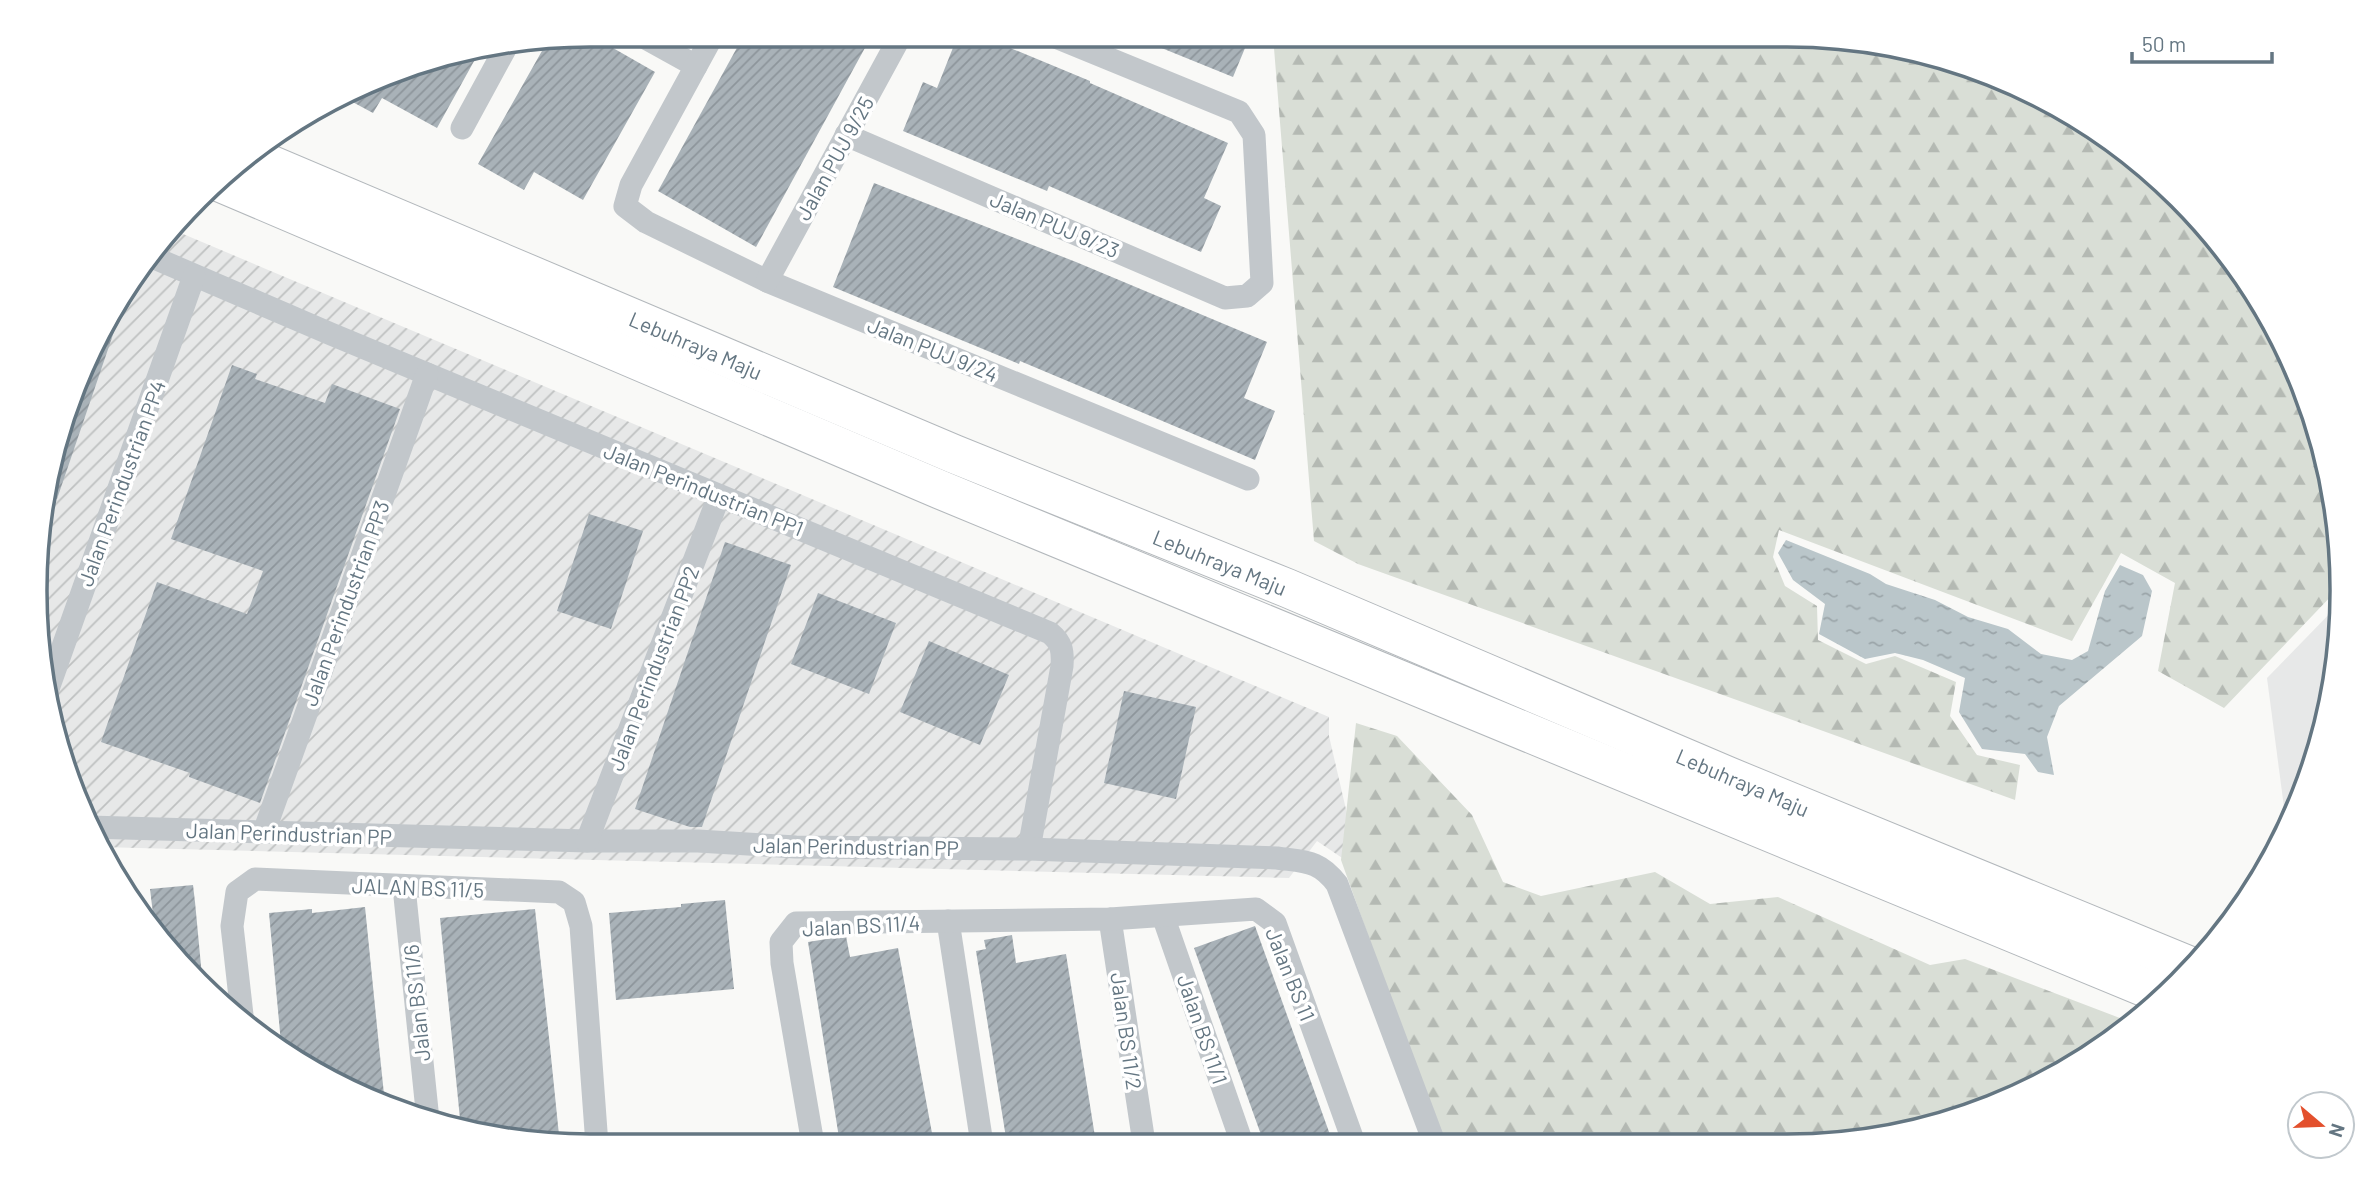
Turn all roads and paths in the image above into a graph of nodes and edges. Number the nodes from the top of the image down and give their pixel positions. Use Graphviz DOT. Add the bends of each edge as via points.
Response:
graph roads {
  1 [pos="662,47"];
  2 [pos="706,47"];
  3 [pos="894,47"];
  4 [pos="1078,47"];
  5 [pos="502,55"];
  6 [pos="696,66"];
  7 [pos="462,128"];
  8 [pos="846,135"];
  9 [pos="260,160"];
  10 [pos="228,186"];
  11 [pos="160,260"];
  12 [pos="194,276"];
  13 [pos="767,281"];
  14 [pos="427,374"];
  15 [pos="1248,479"];
  16 [pos="719,496"];
  17 [pos="54,672"];
  18 [pos="101,827"];
  19 [pos="264,832"];
  20 [pos="587,841"];
  21 [pos="1029,849"];
  22 [pos="404,887"];
  23 [pos="1163,916"];
  24 [pos="1110,919"];
  25 [pos="948,921"];
  26 [pos="2182,963"];
  27 [pos="2154,991"];
  28 [pos="241,1006"];
  29 [pos="427,1108"];
  30 [pos="596,1134"];
  31 [pos="811,1134"];
  32 [pos="980,1134"];
  33 [pos="1143,1134"];
  34 [pos="1239,1134"];
  35 [pos="1351,1134"];
  36 [pos="1431,1134"];
  1 -- 6 [label="street"];
  2 -- 6 [label="street"];
  3 -- 8 [label="street, Jalan PUJ 9/25"];
  4 -- 8 [label="street, Jalan PUJ 9/23" via="1239,112 1254,135 1262,283 1247,296 1226,298"];
  5 -- 7 [label="street"];
  6 -- 13 [label="street, Jalan PUJ 9/24" via="631,185 625,206 646,222"];
  8 -- 13 [label="street, Jalan PUJ 9/25"];
  9 -- 26 [label="highway, Lebuhraya Maju" via="954,454 1287,588"];
  10 -- 27 [label="highway, Lebuhraya Maju" via="941,490"];
  11 -- 12 [label="street, Jalan Perindustrian PP1"];
  12 -- 14 [label="street, Jalan Perindustrian PP1"];
  12 -- 17 [label="street, Jalan Perindustrian PP4"];
  13 -- 15 [label="street, Jalan PUJ 9/24"];
  14 -- 16 [label="street, Jalan Perindustrian PP1"];
  14 -- 19 [label="street, Jalan Perindustrian PP3"];
  16 -- 20 [label="street, Jalan Perindustrian PP2"];
  16 -- 21 [label="street, Jalan Perindustrian PP1" via="1059,640 1062,666"];
  18 -- 19 [label="street, Jalan Perindustrian PP"];
  19 -- 20 [label="street, Jalan Perindustrian PP"];
  20 -- 21 [label="street, Jalan Perindustrian PP"];
  21 -- 36 [label="street, Jalan Perindustrian PP" via="1277,858 1326,870 1337,884"];
  22 -- 28 [label="street, JALAN BS 11/5" via="255,879 237,892 232,926"];
  22 -- 29 [label="street, Jalan BS 11/6"];
  22 -- 30 [label="street, JALAN BS 11/5" via="559,892 574,902 581,926"];
  23 -- 24 [label="street, Jalan BS 11"];
  23 -- 34 [label="street, Jalan BS 11/1"];
  23 -- 35 [label="street, Jalan BS 11" via="1256,909 1275,923"];
  24 -- 25 [label="street, Jalan BS 11/4"];
  24 -- 33 [label="street, Jalan BS 11/2"];
  25 -- 31 [label="street, Jalan BS 11/4" via="796,923 781,943"];
  25 -- 32 [label="street"];
}
